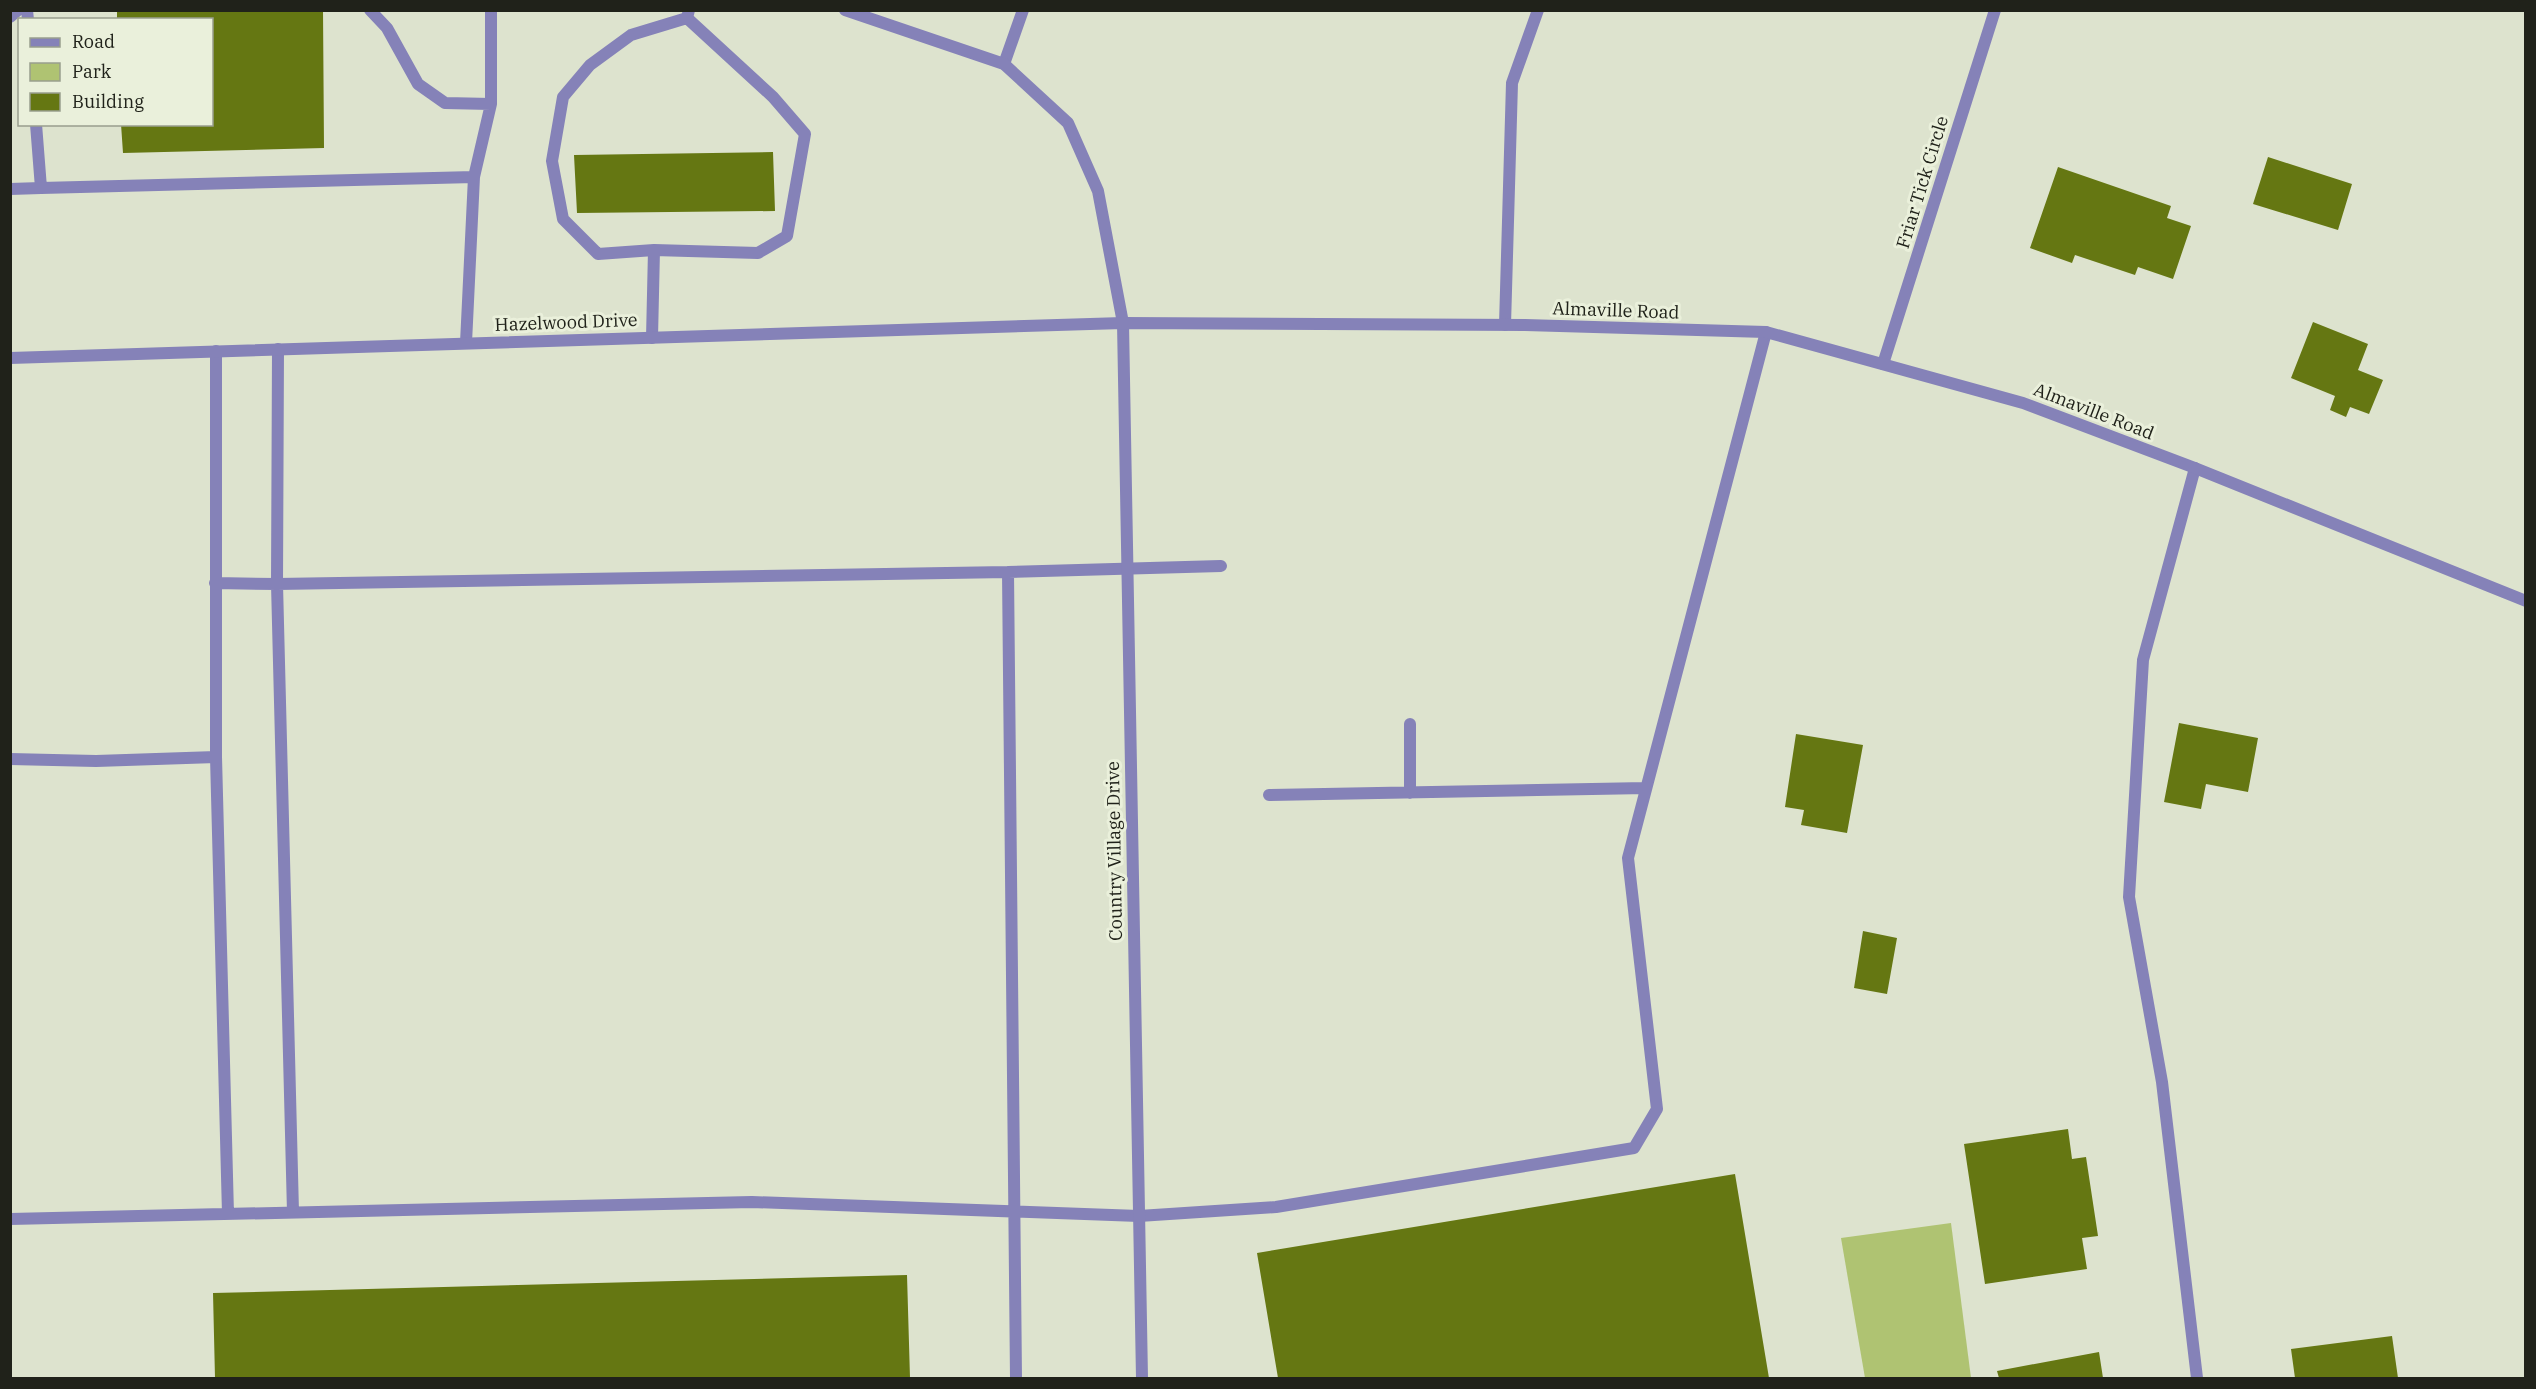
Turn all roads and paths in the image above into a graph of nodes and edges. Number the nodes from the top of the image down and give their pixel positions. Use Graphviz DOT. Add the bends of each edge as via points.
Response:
graph roads {
  1 [pos="18,10"];
  2 [pos="370,10"];
  3 [pos="491,10"];
  4 [pos="845,10"];
  5 [pos="1023,10"];
  6 [pos="1538,10"];
  7 [pos="1995,10"];
  8 [pos="688,14"];
  9 [pos="10,17"];
  10 [pos="1004,64"];
  11 [pos="491,104"];
  12 [pos="36,126"];
  13 [pos="474,177"];
  14 [pos="41,188"];
  15 [pos="10,189"];
  16 [pos="654,250"];
  17 [pos="1123,323"];
  18 [pos="1505,325"];
  19 [pos="1766,332"];
  20 [pos="652,338"];
  21 [pos="466,343"];
  22 [pos="279,349"];
  23 [pos="216,351"];
  24 [pos="10,358"];
  25 [pos="1883,364"];
  26 [pos="2194,468"];
  27 [pos="1221,566"];
  28 [pos="1127,568"];
  29 [pos="1008,572"];
  30 [pos="215,583"];
  31 [pos="278,584"];
  32 [pos="2526,601"];
  33 [pos="1410,724"];
  34 [pos="216,757"];
  35 [pos="10,759"];
  36 [pos="1646,788"];
  37 [pos="1410,793"];
  38 [pos="1269,795"];
  39 [pos="293,1212"];
  40 [pos="1015,1212"];
  41 [pos="228,1214"];
  42 [pos="1139,1216"];
  43 [pos="10,1219"];
  44 [pos="1016,1378"];
  45 [pos="1142,1378"];
  46 [pos="2197,1378"];
  1 -- 9 [label="street"];
  2 -- 11 [label="street" via="387,28 418,84 445,104"];
  3 -- 11 [label="street"];
  4 -- 10 [label="street"];
  5 -- 10 [label="street"];
  6 -- 18 [label="street" via="1512,83"];
  7 -- 25 [label="street, Friar Tick Circle"];
  8 -- 16 [label="street" via="631,35 590,66 563,97 552,160 563,219 598,254"];
  8 -- 16 [label="street" via="805,134 787,236 758,253"];
  10 -- 17 [label="street" via="1068,123 1098,191"];
  11 -- 13 [label="street"];
  12 -- 14 [label="street"];
  13 -- 14 [label="street"];
  13 -- 21 [label="street"];
  14 -- 15 [label="street"];
  16 -- 20 [label="street"];
  17 -- 18 [label="street, Almaville Road"];
  17 -- 20 [label="street, Hazelwood Drive"];
  17 -- 28 [label="street, Country Village Drive"];
  18 -- 19 [label="street, Almaville Road"];
  19 -- 25 [label="street, Almaville Road"];
  19 -- 36 [label="street"];
  20 -- 21 [label="street, Hazelwood Drive"];
  21 -- 22 [label="street, Hazelwood Drive"];
  22 -- 23 [label="street, Hazelwood Drive"];
  22 -- 31 [label="street"];
  23 -- 24 [label="street, Hazelwood Drive"];
  23 -- 30 [label="street"];
  25 -- 26 [label="street, Almaville Road" via="2023,403"];
  26 -- 32 [label="street, Almaville Road"];
  26 -- 46 [label="street" via="2143,660 2130,897 2162,1082"];
  27 -- 28 [label="street"];
  28 -- 29 [label="street"];
  28 -- 42 [label="street, Country Village Drive"];
  29 -- 31 [label="street"];
  29 -- 40 [label="street"];
  30 -- 31 [label="street"];
  30 -- 34 [label="street"];
  31 -- 39 [label="street"];
  33 -- 37 [label="street"];
  34 -- 35 [label="street"];
  34 -- 41 [label="street"];
  36 -- 37 [label="street"];
  36 -- 42 [label="street" via="1628,858 1657,1109 1634,1148 1276,1207"];
  37 -- 38 [label="street"];
  39 -- 40 [label="street" via="752,1202"];
  39 -- 41 [label="street"];
  40 -- 42 [label="street"];
  40 -- 44 [label="street"];
  41 -- 43 [label="street"];
  42 -- 45 [label="street, Country Village Drive"];
}
